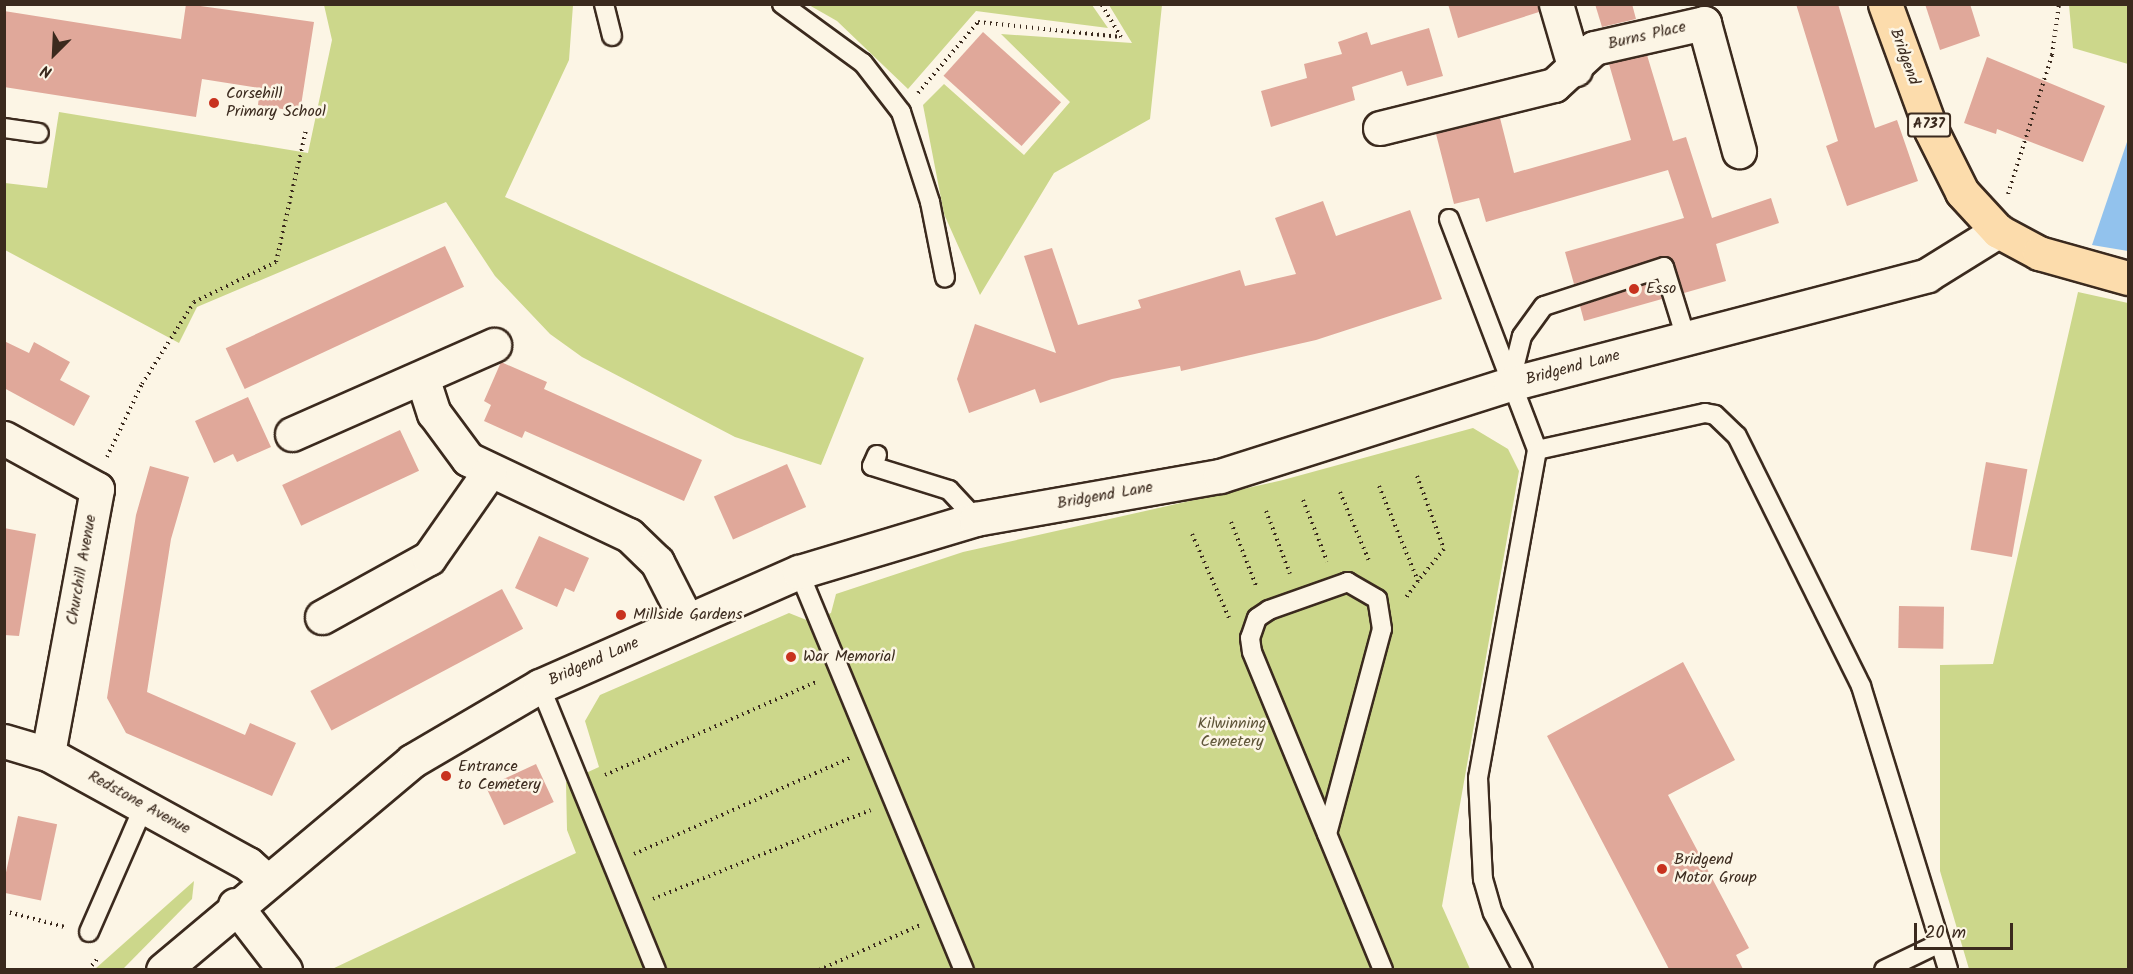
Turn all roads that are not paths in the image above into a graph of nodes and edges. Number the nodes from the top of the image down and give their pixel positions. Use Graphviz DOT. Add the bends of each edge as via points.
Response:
graph roads {
  1 [pos="604,4"];
  2 [pos="782,4"];
  3 [pos="1556,4"];
  4 [pos="1885,4"];
  5 [pos="612,36"];
  6 [pos="1575,69"];
  7 [pos="4,128"];
  8 [pos="1380,129"];
  9 [pos="39,133"];
  10 [pos="1739,150"];
  11 [pos="1449,219"];
  12 [pos="1998,231"];
  13 [pos="945,278"];
  14 [pos="2128,278"];
  15 [pos="1686,338"];
  16 [pos="494,345"];
  17 [pos="423,380"];
  18 [pos="1510,384"];
  19 [pos="292,434"];
  20 [pos="4,438"];
  21 [pos="1537,450"];
  22 [pos="877,455"];
  23 [pos="489,472"];
  24 [pos="976,519"];
  25 [pos="799,572"];
  26 [pos="322,617"];
  27 [pos="687,621"];
  28 [pos="540,686"];
  29 [pos="4,741"];
  30 [pos="48,754"];
  31 [pos="144,806"];
  32 [pos="1328,834"];
  33 [pos="266,880"];
  34 [pos="235,905"];
  35 [pos="89,933"];
  36 [pos="1940,942"];
  37 [pos="163,969"];
  38 [pos="285,969"];
  39 [pos="656,969"];
  40 [pos="964,969"];
  41 [pos="1383,969"];
  42 [pos="1523,969"];
  43 [pos="1884,969"];
  44 [pos="1948,969"];
  1 -- 5 [label="lane"];
  2 -- 13 [label="lane" via="863,63 901,112 930,202"];
  3 -- 6 [label="street"];
  4 -- 12 [label="main road, Bridgend / A737" via="1945,164"];
  6 -- 8 [label="street, Burns Place" via="1554,85"];
  6 -- 10 [label="street, Burns Place" via="1594,48 1704,23"];
  7 -- 9 [label="lane"];
  11 -- 18 [label="lane"];
  12 -- 14 [label="main road, A737" via="2078,267"];
  12 -- 15 [label="street, Bridgend Lane" via="1927,275"];
  15 -- 18 [label="street, Bridgend Lane"];
  15 -- 18 [label="lane" via="1664,267 1544,306 1522,336"];
  16 -- 17 [label="street"];
  17 -- 19 [label="street"];
  17 -- 23 [label="street" via="451,442"];
  18 -- 21 [label="lane"];
  18 -- 24 [label="street, Bridgend Lane" via="1220,476"];
  20 -- 30 [label="street, Churchill Avenue" via="97,489"];
  21 -- 36 [label="lane" via="1705,413 1716,415 1737,436 1861,686"];
  21 -- 42 [label="lane" via="1478,778 1483,879 1493,913"];
  22 -- 24 [label="lane" via="872,466 949,490"];
  23 -- 26 [label="street" via="444,544 429,558"];
  23 -- 27 [label="street" via="628,535 657,562"];
  24 -- 25 [label="street, Bridgend Lane"];
  25 -- 27 [label="street, Bridgend Lane"];
  25 -- 40 [label="lane"];
  27 -- 28 [label="street, Bridgend Lane"];
  28 -- 33 [label="street, Bridgend Lane" via="412,761"];
  28 -- 39 [label="lane"];
  29 -- 30 [label="street, Redstone Avenue"];
  30 -- 31 [label="street, Redstone Avenue"];
  31 -- 33 [label="street, Redstone Avenue" via="248,864"];
  31 -- 35 [label="lane"];
  32 -- 32 [label="lane" via="1382,614 1373,594 1361,586 1336,583 1267,612 1252,629 1252,652"];
  32 -- 41 [label="lane"];
  33 -- 34 [label="street, Bridgend Lane"];
  34 -- 37 [label="street, Bridgend Lane"];
  34 -- 38 [label="street"];
  36 -- 43 [label="lane"];
  36 -- 44 [label="lane"];
}
